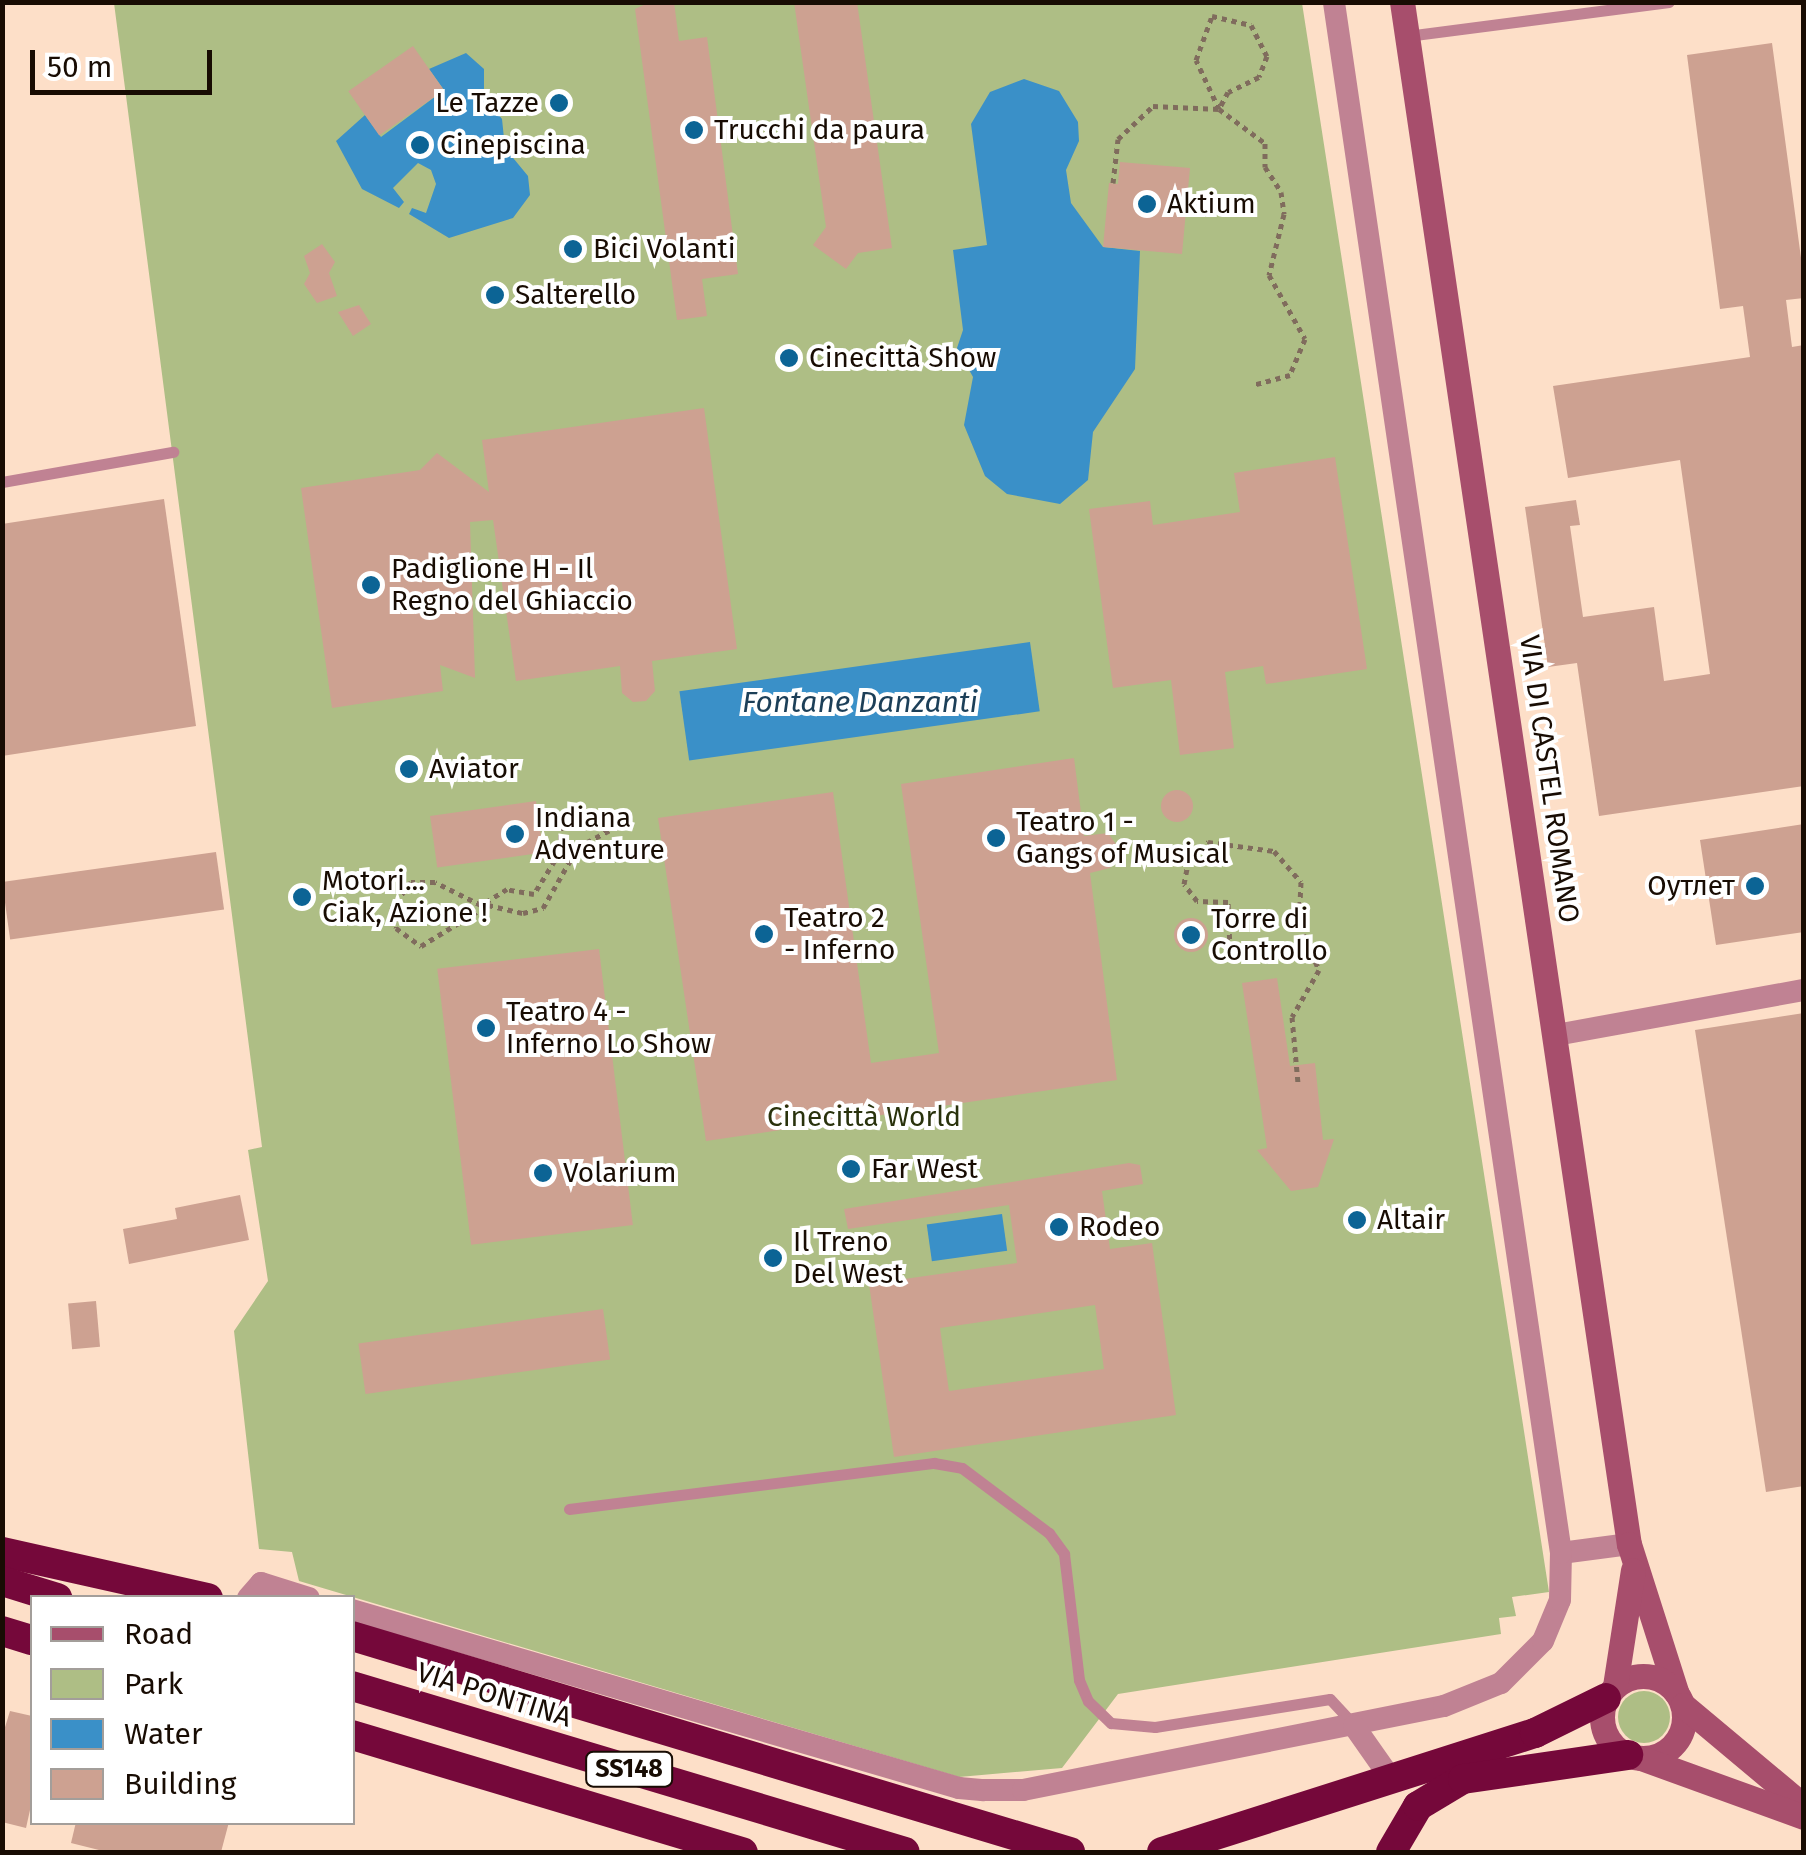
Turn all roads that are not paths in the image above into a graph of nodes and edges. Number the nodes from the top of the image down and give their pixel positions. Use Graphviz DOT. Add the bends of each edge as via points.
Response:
graph roads {
  1 [pos="1334,2"];
  2 [pos="1402,2"];
  3 [pos="1669,2"];
  4 [pos="1407,36"];
  5 [pos="173,452"];
  6 [pos="2,482"];
  7 [pos="1804,990"];
  8 [pos="1556,1035"];
  9 [pos="569,1509"];
  10 [pos="2,1552"];
  11 [pos="1561,1553"];
  12 [pos="1631,1554"];
  13 [pos="2,1581"];
  14 [pos="47,1595"];
  15 [pos="195,1595"];
  16 [pos="251,1595"];
  17 [pos="299,1595"];
  18 [pos="355,1611"];
  19 [pos="2,1630"];
  20 [pos="355,1637"];
  21 [pos="30,1639"];
  22 [pos="355,1687"];
  23 [pos="1611,1692"];
  24 [pos="1680,1700"];
  25 [pos="1354,1726"];
  26 [pos="355,1737"];
  27 [pos="1635,1756"];
  28 [pos="1392,1780"];
  29 [pos="1804,1806"];
  30 [pos="1804,1816"];
  31 [pos="743,1852"];
  32 [pos="905,1852"];
  33 [pos="1070,1852"];
  34 [pos="1162,1852"];
  35 [pos="1392,1852"];
  1 -- 11 [label="street"];
  2 -- 4 [label="street, VIA DI CASTEL ROMANO"];
  3 -- 4 [label="lane"];
  4 -- 8 [label="street, VIA DI CASTEL ROMANO"];
  5 -- 6 [label="lane"];
  7 -- 8 [label="street"];
  8 -- 12 [label="street, VIA DI CASTEL ROMANO"];
  9 -- 25 [label="lane" via="934,1463 962,1468 1049,1533 1064,1554 1079,1680 1088,1701 1111,1723 1154,1727 1330,1700"];
  10 -- 15 [label="highway"];
  11 -- 12 [label="street"];
  11 -- 25 [label="street" via="1555,1618 1516,1673 1465,1700"];
  12 -- 23 [label="street, VIA DI CASTEL ROMANO"];
  12 -- 24 [label="street, VIA DI CASTEL ROMANO"];
  13 -- 14 [label="highway"];
  16 -- 17 [label="street" via="261,1584"];
  18 -- 25 [label="street" via="960,1788 1023,1790"];
  19 -- 21 [label="highway"];
  20 -- 33 [label="highway"];
  22 -- 32 [label="highway, VIA PONTINA / SS148"];
  23 -- 24 [label="street" via="1641,1675"];
  23 -- 27 [label="street" via="1602,1724"];
  23 -- 28 [label="highway" via="1535,1733"];
  24 -- 27 [label="street" via="1675,1742"];
  24 -- 29 [label="street"];
  25 -- 28 [label="street"];
  26 -- 31 [label="highway, SS148"];
  27 -- 30 [label="street"];
  27 -- 35 [label="highway" via="1462,1779 1418,1806"];
  28 -- 34 [label="highway"];
}
